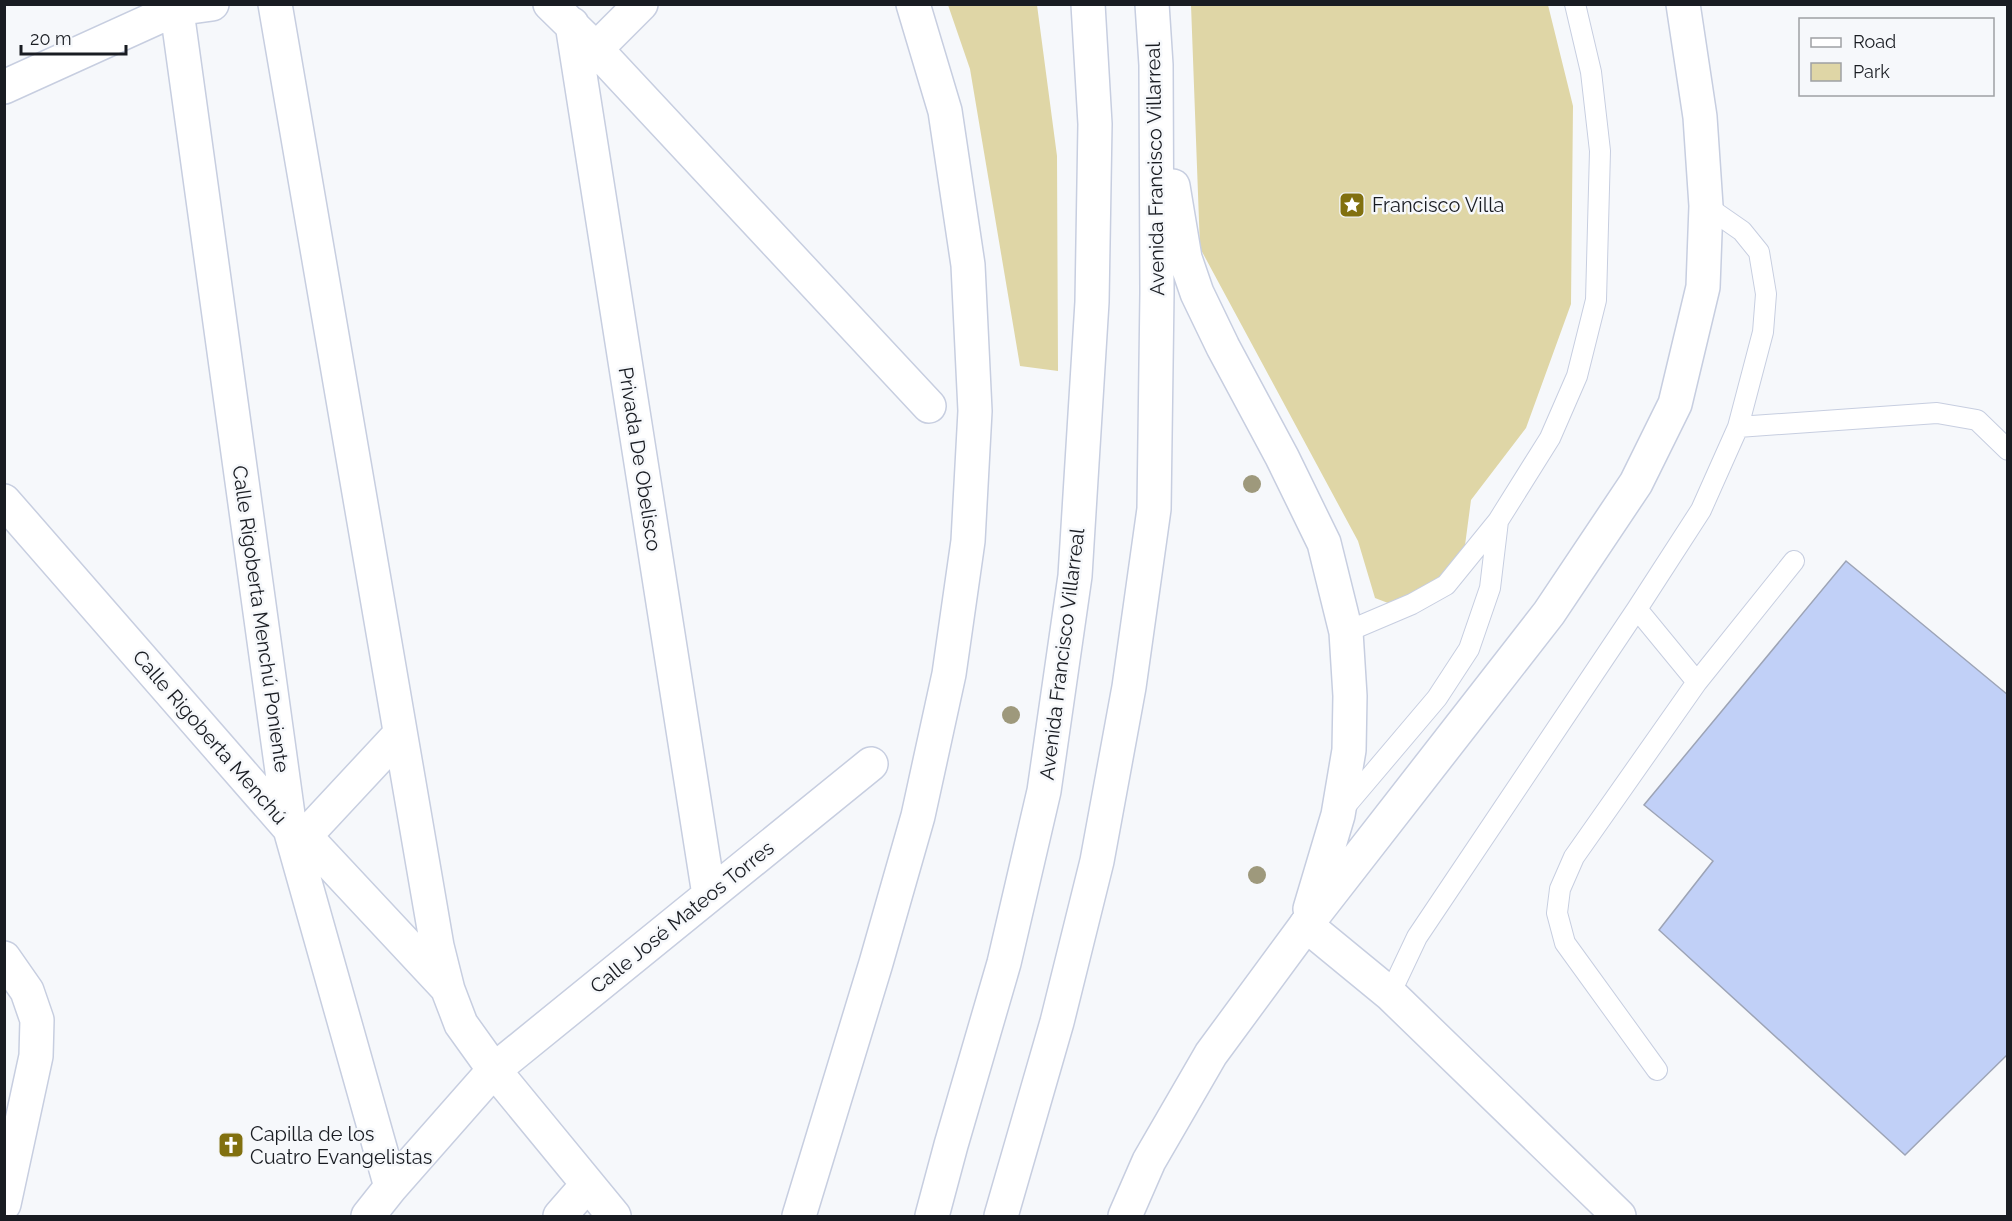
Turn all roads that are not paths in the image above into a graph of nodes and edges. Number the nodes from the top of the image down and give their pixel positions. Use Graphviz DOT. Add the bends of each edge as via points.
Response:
graph roads {
  1 [pos="212,4"];
  2 [pos="275,4"];
  3 [pos="641,4"];
  4 [pos="913,4"];
  5 [pos="1088,4"];
  6 [pos="1152,4"];
  7 [pos="1575,4"];
  8 [pos="1683,4"];
  9 [pos="176,7"];
  10 [pos="561,14"];
  11 [pos="596,49"];
  12 [pos="1155,64"];
  13 [pos="4,87"];
  14 [pos="1706,206"];
  15 [pos="929,406"];
  16 [pos="1738,427"];
  17 [pos="2007,450"];
  18 [pos="9,515"];
  19 [pos="1498,521"];
  20 [pos="1794,561"];
  21 [pos="1637,609"];
  22 [pos="1346,632"];
  23 [pos="1697,682"];
  24 [pos="400,734"];
  25 [pos="871,764"];
  26 [pos="1338,815"];
  27 [pos="297,832"];
  28 [pos="709,895"];
  29 [pos="1306,925"];
  30 [pos="4,958"];
  31 [pos="448,990"];
  32 [pos="1390,994"];
  33 [pos="494,1070"];
  34 [pos="1657,1070"];
  35 [pos="587,1185"];
  36 [pos="391,1187"];
  37 [pos="4,1204"];
  38 [pos="802,1209"];
  39 [pos="368,1216"];
  40 [pos="560,1216"];
  41 [pos="614,1216"];
  42 [pos="932,1216"];
  43 [pos="1001,1216"];
  44 [pos="1125,1216"];
  45 [pos="1619,1216"];
  1 -- 9 [label="main road"];
  2 -- 24 [label="main road"];
  3 -- 11 [label="main road"];
  4 -- 38 [label="main road" via="945,111 968,265 975,411 968,541 949,674 918,816"];
  5 -- 42 [label="main road, Avenida Francisco Villarreal" via="1095,124 1092,302 1076,576 1041,803 1004,963"];
  6 -- 12 [label="main road, Avenida Francisco Villarreal"];
  7 -- 19 [label="lane" via="1591,72 1600,151 1596,300 1577,376 1550,438"];
  8 -- 14 [label="main road" via="1700,117"];
  9 -- 13 [label="main road"];
  9 -- 27 [label="main road, Calle Rigoberta Menchú Poniente"];
  10 -- 11 [label="main road"];
  10 -- 28 [label="main road, Privada De Obelisco"];
  11 -- 15 [label="main road"];
  12 -- 22 [label="main road" via="1185,258 1223,347 1324,543"];
  12 -- 43 [label="main road, Avenida Francisco Villarreal" via="1154,509 1130,687 1097,861 1057,1022"];
  14 -- 16 [label="lane" via="1742,231 1760,252 1766,294 1763,332"];
  14 -- 29 [label="main road" via="1703,287 1675,404 1636,483 1549,613"];
  16 -- 17 [label="lane" via="1937,413 1977,420"];
  16 -- 21 [label="lane" via="1701,510"];
  18 -- 27 [label="main road, Calle Rigoberta Menchú"];
  19 -- 22 [label="lane" via="1446,585"];
  19 -- 26 [label="lane" via="1490,588 1469,649 1437,698"];
  20 -- 23 [label="lane"];
  21 -- 23 [label="lane"];
  21 -- 32 [label="lane" via="1417,938"];
  22 -- 26 [label="main road" via="1349,750"];
  23 -- 34 [label="lane" via="1574,857 1560,889 1557,914 1565,943"];
  24 -- 27 [label="main road"];
  24 -- 31 [label="main road"];
  25 -- 28 [label="main road, Calle José Mateos Torres"];
  26 -- 29 [label="main road"];
  27 -- 31 [label="main road, Calle Rigoberta Menchú"];
  27 -- 36 [label="main road, Calle Rigoberta Menchú Poniente"];
  28 -- 33 [label="main road, Calle José Mateos Torres"];
  29 -- 32 [label="main road"];
  29 -- 44 [label="main road" via="1210,1054 1149,1161"];
  30 -- 37 [label="main road" via="27,991 37,1020 36,1056"];
  31 -- 33 [label="main road" via="461,1024"];
  32 -- 45 [label="main road"];
  33 -- 35 [label="main road"];
  33 -- 36 [label="main road, Calle José Mateos Torres"];
  35 -- 40 [label="main road"];
  35 -- 41 [label="main road"];
  36 -- 39 [label="main road"];
}
